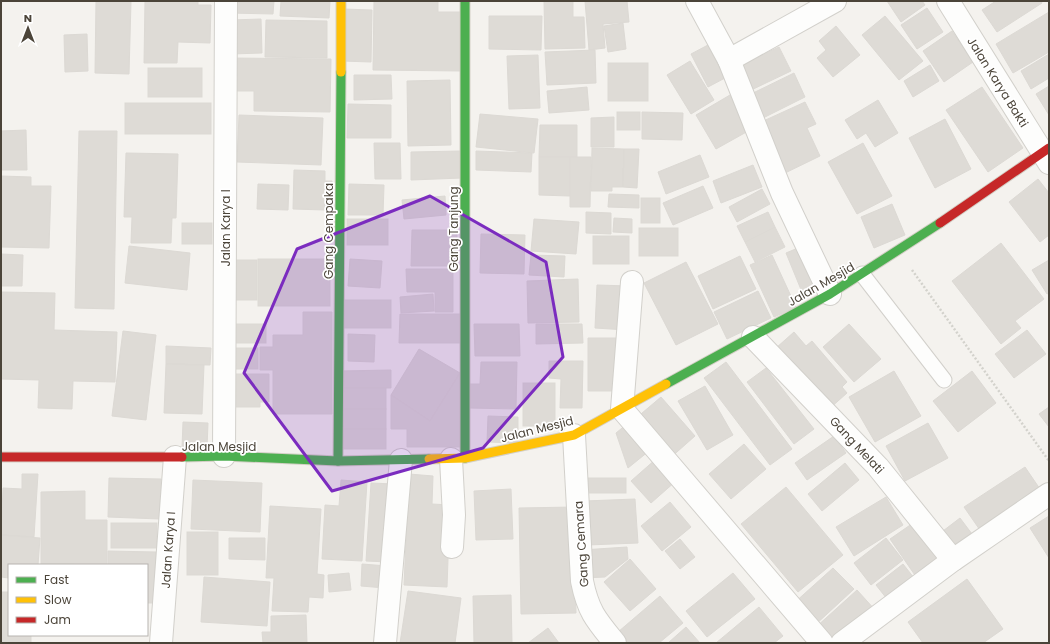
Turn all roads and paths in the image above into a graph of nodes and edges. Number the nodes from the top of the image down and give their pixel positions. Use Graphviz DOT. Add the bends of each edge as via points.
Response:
graph roads {
  1 [pos="226,1"];
  2 [pos="342,1"];
  3 [pos="465,1"];
  4 [pos="697,1"];
  5 [pos="835,1"];
  6 [pos="948,1"];
  7 [pos="729,60"];
  8 [pos="1047,155"];
  9 [pos="899,252"];
  10 [pos="862,274"];
  11 [pos="632,282"];
  12 [pos="830,294"];
  13 [pos="753,337"];
  14 [pos="944,380"];
  15 [pos="622,409"];
  16 [pos="574,435"];
  17 [pos="224,456"];
  18 [pos="1,457"];
  19 [pos="175,457"];
  20 [pos="458,458"];
  21 [pos="401,460"];
  22 [pos="338,461"];
  23 [pos="1049,461"];
  24 [pos="1049,494"];
  25 [pos="452,547"];
  26 [pos="953,560"];
  27 [pos="161,643"];
  28 [pos="385,643"];
  29 [pos="615,643"];
  30 [pos="822,643"];
  31 [pos="842,643"];
  1 -- 17 [label="street, Jalan Karya I"];
  2 -- 22 [label="street, Gang Cempaka"];
  3 -- 20 [label="street, Gang Tanjung"];
  4 -- 7 [label="street"];
  5 -- 7 [label="street"];
  6 -- 8 [label="street, Jalan Karya Bakti"];
  7 -- 12 [label="street" via="782,193"];
  8 -- 9 [label="street, Jalan Mesjid"];
  9 -- 10 [label="street, Jalan Mesjid"];
  9 -- 23 [label="path"];
  10 -- 12 [label="street, Jalan Mesjid"];
  10 -- 14 [label="lane"];
  11 -- 15 [label="street"];
  12 -- 13 [label="street, Jalan Mesjid"];
  13 -- 15 [label="street, Jalan Mesjid"];
  13 -- 26 [label="street, Gang Melati" via="878,467"];
  15 -- 16 [label="street, Jalan Mesjid"];
  15 -- 30 [label="street"];
  16 -- 20 [label="street, Jalan Mesjid"];
  16 -- 29 [label="street, Gang Cemara" via="582,581 592,614"];
  17 -- 19 [label="street, Jalan Mesjid"];
  17 -- 22 [label="street, Jalan Mesjid"];
  18 -- 19 [label="street, Jalan Mesjid"];
  19 -- 27 [label="street, Jalan Karya I"];
  20 -- 21 [label="street, Jalan Mesjid"];
  20 -- 25 [label="street"];
  21 -- 22 [label="street, Jalan Mesjid"];
  21 -- 28 [label="street"];
  24 -- 26 [label="street"];
  26 -- 31 [label="street"];
}
